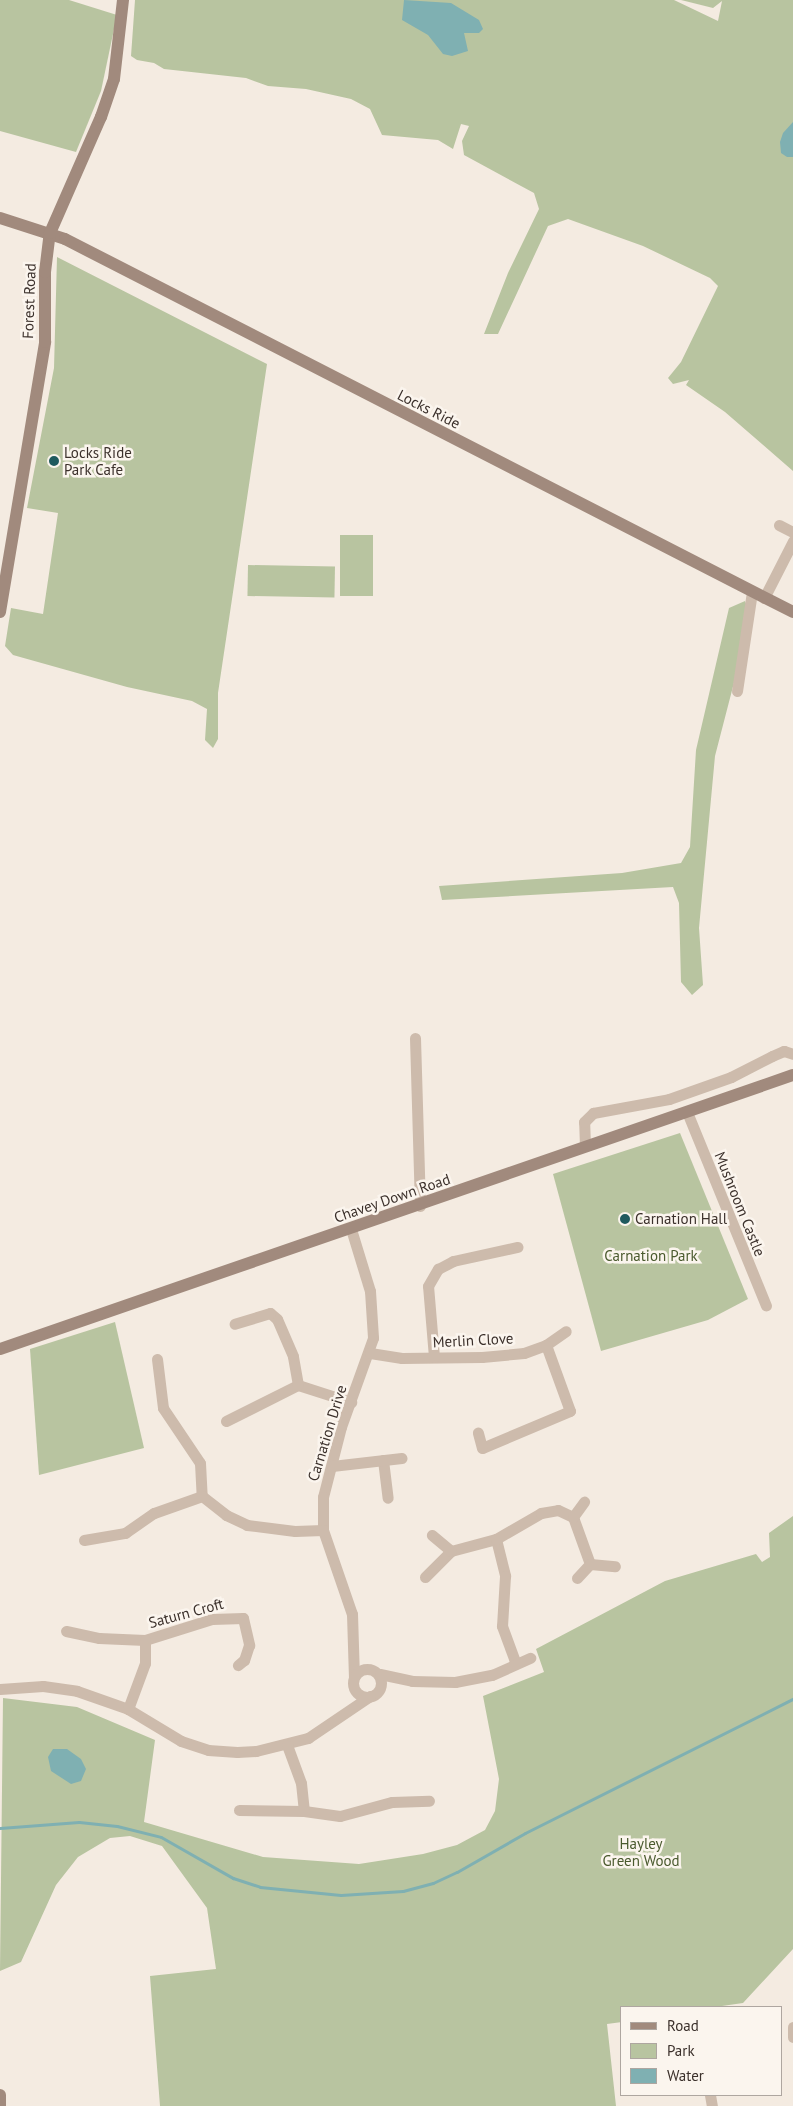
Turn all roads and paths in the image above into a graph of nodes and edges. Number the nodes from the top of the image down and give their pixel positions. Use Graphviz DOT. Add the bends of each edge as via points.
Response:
graph roads {
  1 [pos="123,0"];
  2 [pos="0,218"];
  3 [pos="50,233"];
  4 [pos="779,525"];
  5 [pos="793,532"];
  6 [pos="793,541"];
  7 [pos="758,595"];
  8 [pos="0,612"];
  9 [pos="793,612"];
  10 [pos="737,690"];
  11 [pos="415,1038"];
  12 [pos="793,1054"];
  13 [pos="793,1075"];
  14 [pos="687,1112"];
  15 [pos="585,1146"];
  16 [pos="420,1206"];
  17 [pos="351,1229"];
  18 [pos="517,1247"];
  19 [pos="766,1306"];
  20 [pos="235,1324"];
  21 [pos="566,1332"];
  22 [pos="546,1345"];
  23 [pos="0,1349"];
  24 [pos="370,1353"];
  25 [pos="434,1358"];
  26 [pos="157,1359"];
  27 [pos="298,1385"];
  28 [pos="351,1402"];
  29 [pos="226,1421"];
  30 [pos="478,1433"];
  31 [pos="402,1458"];
  32 [pos="383,1460"];
  33 [pos="332,1466"];
  34 [pos="202,1496"];
  35 [pos="388,1498"];
  36 [pos="584,1502"];
  37 [pos="572,1517"];
  38 [pos="323,1530"];
  39 [pos="432,1534"];
  40 [pos="496,1539"];
  41 [pos="84,1540"];
  42 [pos="451,1551"];
  43 [pos="590,1564"];
  44 [pos="615,1566"];
  45 [pos="424,1577"];
  46 [pos="577,1578"];
  47 [pos="66,1631"];
  48 [pos="145,1640"];
  49 [pos="355,1646"];
  50 [pos="530,1658"];
  51 [pos="516,1664"];
  52 [pos="238,1665"];
  53 [pos="378,1673"];
  54 [pos="412,1681"];
  55 [pos="354,1683"];
  56 [pos="381,1688"];
  57 [pos="0,1689"];
  58 [pos="370,1696"];
  59 [pos="128,1709"];
  60 [pos="339,1717"];
  61 [pos="287,1745"];
  62 [pos="429,1801"];
  63 [pos="239,1810"];
  64 [pos="304,1811"];
  65 [pos="793,2027"];
  66 [pos="793,2037"];
  67 [pos="0,2094"];
  68 [pos="0,2106"];
  1 -- 3 [label="main road, Forest Road" via="114,79 101,117"];
  2 -- 3 [label="main road, Locks Ride"];
  3 -- 7 [label="main road, Locks Ride"];
  3 -- 8 [label="main road, Forest Road" via="45,272 45,342"];
  4 -- 5 [label="street"];
  6 -- 7 [label="street"];
  7 -- 9 [label="main road, Locks Ride"];
  7 -- 10 [label="street"];
  11 -- 16 [label="street"];
  12 -- 15 [label="street" via="784,1052 772,1056 731,1077 669,1098 593,1114 584,1122"];
  13 -- 14 [label="main road, Chavey Down Road"];
  14 -- 15 [label="main road, Chavey Down Road"];
  14 -- 19 [label="street, Mushroom Castle"];
  15 -- 16 [label="main road, Chavey Down Road"];
  16 -- 17 [label="main road, Chavey Down Road"];
  17 -- 23 [label="main road, Chavey Down Road"];
  17 -- 24 [label="street, Carnation Drive" via="366,1274 373,1314"];
  18 -- 25 [label="street" via="453,1261 438,1269 428,1286"];
  20 -- 27 [label="street" via="270,1313 277,1319 293,1356"];
  21 -- 22 [label="street, Merlin Clove"];
  22 -- 25 [label="street, Merlin Clove" via="507,1355"];
  22 -- 30 [label="street" via="570,1411 482,1448"];
  24 -- 25 [label="street, Merlin Clove"];
  24 -- 28 [label="street, Carnation Drive"];
  26 -- 34 [label="street" via="163,1408 182,1441 200,1463"];
  27 -- 28 [label="street"];
  27 -- 29 [label="street"];
  28 -- 33 [label="street, Carnation Drive"];
  31 -- 32 [label="street"];
  32 -- 33 [label="street"];
  32 -- 35 [label="street"];
  33 -- 38 [label="street, Carnation Drive" via="323,1497"];
  34 -- 38 [label="street" via="226,1515 247,1525 295,1531"];
  34 -- 41 [label="street" via="154,1513 124,1533"];
  36 -- 37 [label="street"];
  37 -- 40 [label="street" via="558,1510 541,1513"];
  37 -- 43 [label="street"];
  38 -- 49 [label="street, Carnation Drive" via="332,1563 348,1599"];
  39 -- 42 [label="street"];
  40 -- 42 [label="street"];
  40 -- 51 [label="street" via="505,1576 502,1626"];
  42 -- 45 [label="street"];
  43 -- 44 [label="street"];
  43 -- 46 [label="street"];
  47 -- 48 [label="street, Saturn Croft" via="99,1638"];
  48 -- 52 [label="street, Saturn Croft" via="212,1619 243,1618 250,1646 248,1654"];
  48 -- 59 [label="street, Saturn Croft" via="145,1663"];
  49 -- 53 [label="street, Carnation Drive" via="363,1663"];
  49 -- 55 [label="street, Carnation Drive"];
  50 -- 51 [label="street"];
  51 -- 54 [label="street" via="492,1675 455,1682"];
  53 -- 54 [label="street"];
  53 -- 55 [label="street" via="363,1670"];
  53 -- 56 [label="street"];
  54 -- 56 [label="street"];
  55 -- 58 [label="street" via="361,1696"];
  55 -- 60 [label="street, Carnation Drive"];
  56 -- 58 [label="street"];
  57 -- 59 [label="street" via="43,1686 77,1691"];
  58 -- 60 [label="street"];
  59 -- 61 [label="street" via="164,1734 208,1750 256,1752"];
  60 -- 61 [label="street" via="308,1738"];
  61 -- 64 [label="street" via="301,1783"];
  62 -- 64 [label="street" via="392,1802 340,1816"];
  63 -- 64 [label="street"];
  65 -- 66 [label="street"];
  67 -- 68 [label="main road"];
}
